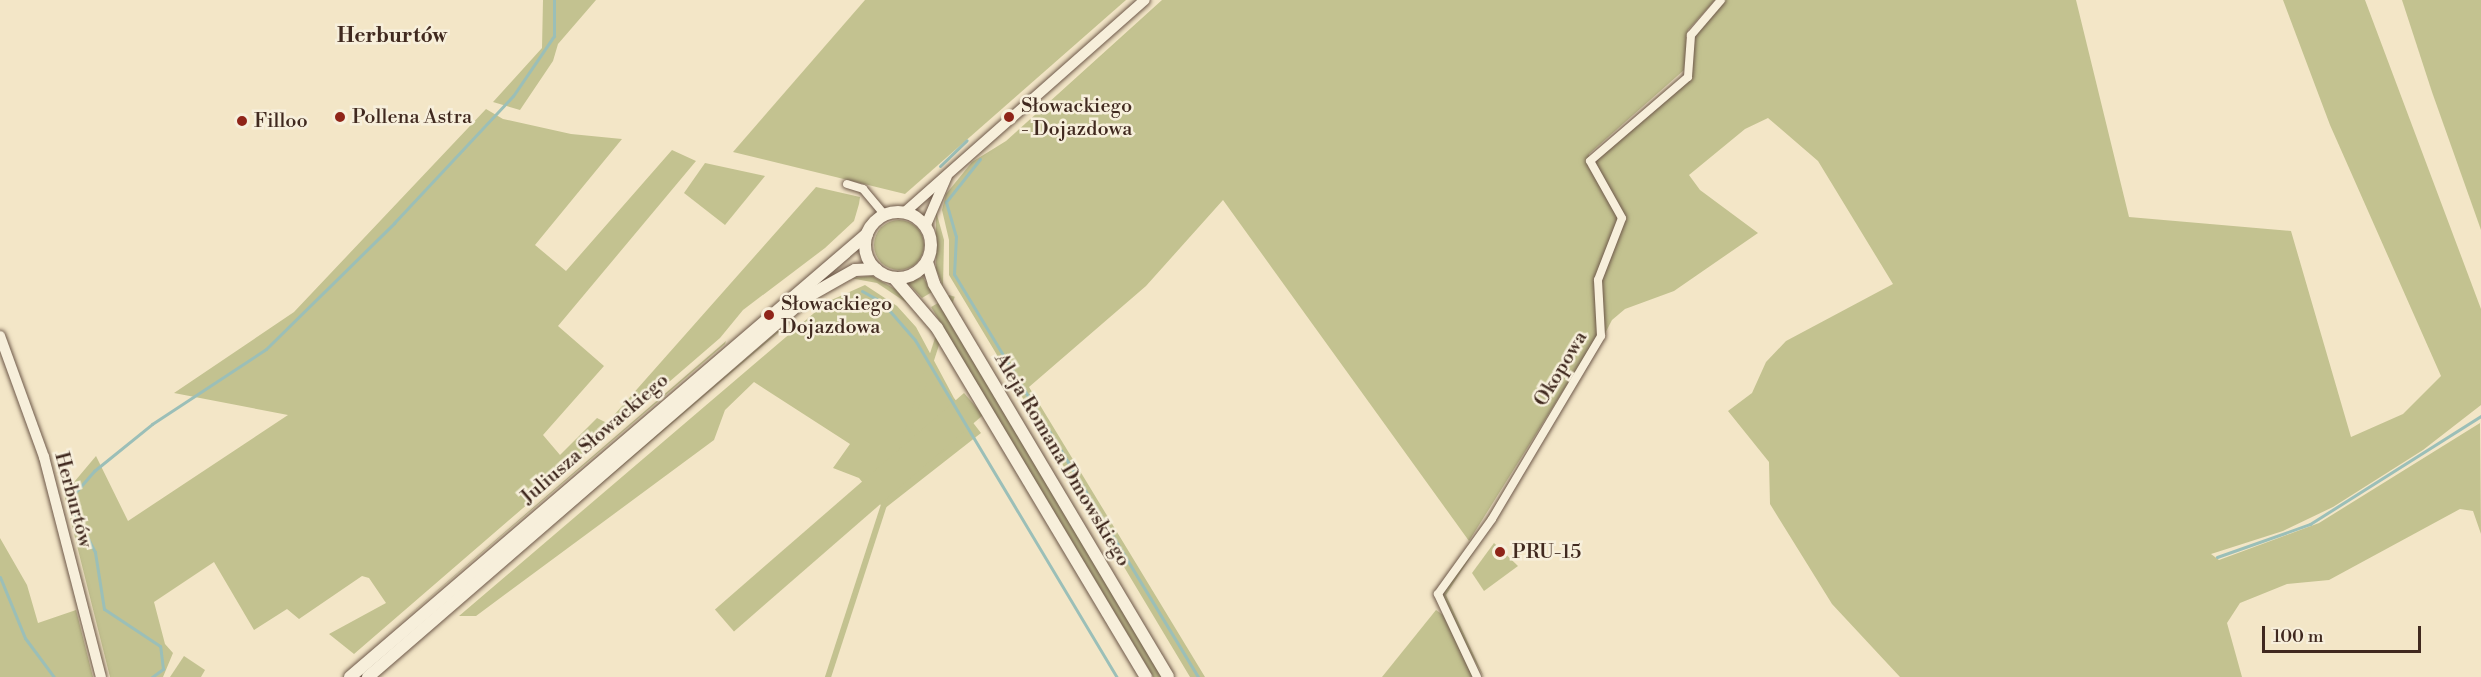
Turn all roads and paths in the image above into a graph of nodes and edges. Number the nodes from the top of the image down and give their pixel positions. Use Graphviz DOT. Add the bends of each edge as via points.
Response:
graph roads {
  1 [pos="1145,0"];
  2 [pos="1721,0"];
  3 [pos="950,170"];
  4 [pos="847,184"];
  5 [pos="905,212"];
  6 [pos="884,214"];
  7 [pos="926,225"];
  8 [pos="867,234"];
  9 [pos="927,262"];
  10 [pos="876,269"];
  11 [pos="894,278"];
  12 [pos="0,336"];
  13 [pos="101,677"];
  14 [pos="350,677"];
  15 [pos="368,677"];
  16 [pos="1146,677"];
  17 [pos="1168,677"];
  18 [pos="1477,677"];
  1 -- 3 [label="street"];
  2 -- 18 [label="street, Okopowa" via="1691,35 1688,77 1590,161 1622,218 1598,280 1601,336 1492,519 1438,594"];
  3 -- 5 [label="street"];
  3 -- 7 [label="street"];
  4 -- 6 [label="street" via="863,189"];
  5 -- 6 [label="main road"];
  5 -- 7 [label="main road"];
  6 -- 8 [label="main road"];
  7 -- 9 [label="main road" via="932,244"];
  8 -- 10 [label="main road" via="866,253"];
  8 -- 14 [label="main road, Juliusza Słowackiego"];
  9 -- 11 [label="main road" via="913,275"];
  9 -- 17 [label="main road, Aleja Romana Dmowskiego" via="934,284"];
  10 -- 11 [label="main road"];
  10 -- 15 [label="main road, Juliusza Słowackiego" via="855,270 807,297"];
  11 -- 16 [label="main road, Aleja Romana Dmowskiego" via="937,328"];
  12 -- 13 [label="street, Herburtów" via="44,457"];
}
